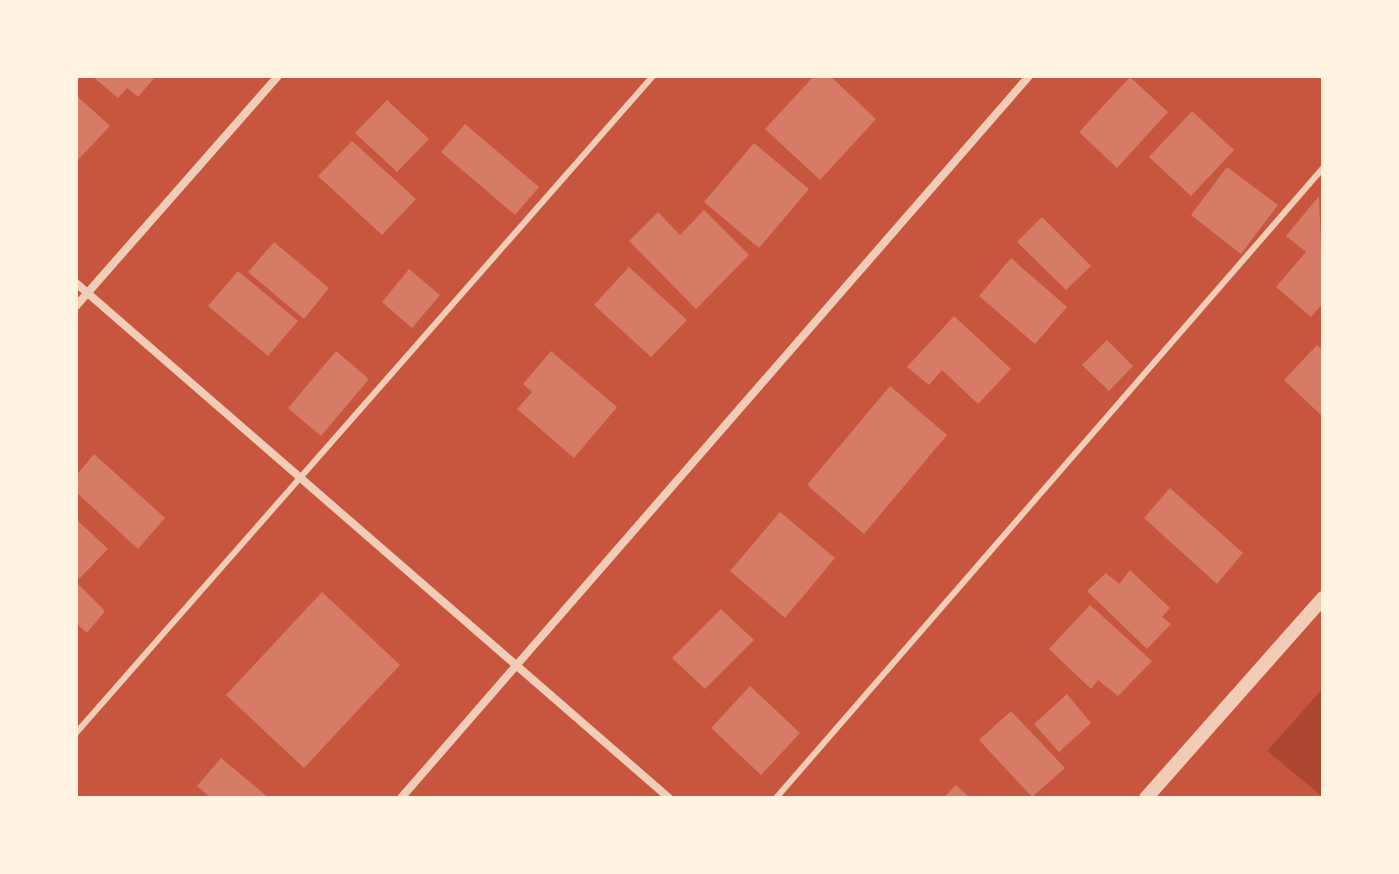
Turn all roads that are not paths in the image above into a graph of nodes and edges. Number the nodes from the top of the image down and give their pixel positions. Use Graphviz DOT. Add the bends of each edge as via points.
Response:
graph roads {
  1 [pos="278,76"];
  2 [pos="653,76"];
  3 [pos="1029,76"];
  4 [pos="1323,168"];
  5 [pos="76,283"];
  6 [pos="87,293"];
  7 [pos="76,306"];
  8 [pos="301,478"];
  9 [pos="1323,598"];
  10 [pos="516,665"];
  11 [pos="76,733"];
  12 [pos="401,798"];
  13 [pos="669,798"];
  14 [pos="776,798"];
  15 [pos="1146,798"];
  1 -- 6 [label="street"];
  2 -- 8 [label="lane"];
  3 -- 10 [label="street"];
  4 -- 14 [label="lane"];
  5 -- 6 [label="street"];
  6 -- 7 [label="street"];
  6 -- 8 [label="street"];
  8 -- 10 [label="street"];
  8 -- 11 [label="lane"];
  9 -- 15 [label="street"];
  10 -- 12 [label="street"];
  10 -- 13 [label="street"];
}
